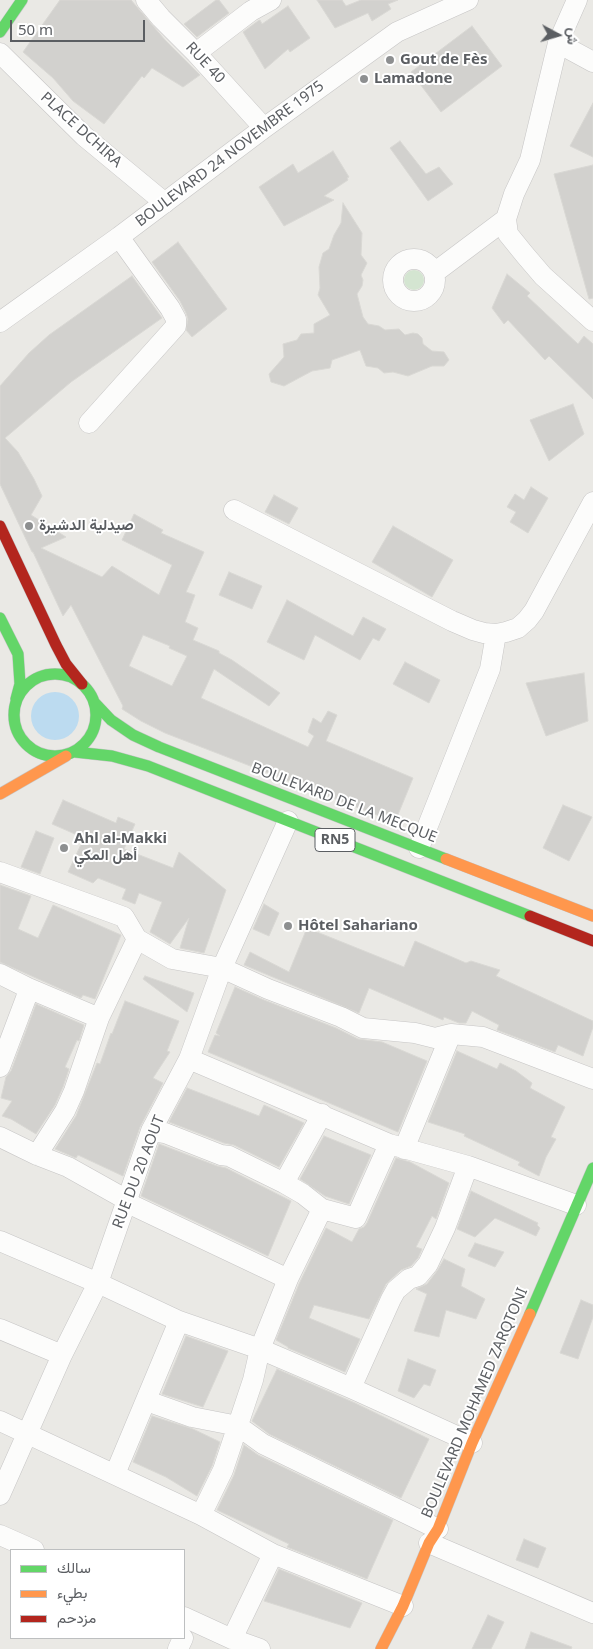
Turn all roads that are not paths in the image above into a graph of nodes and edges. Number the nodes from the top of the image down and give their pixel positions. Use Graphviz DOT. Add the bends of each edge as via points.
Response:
graph roads {
  1 [pos="146,0"];
  2 [pos="271,0"];
  3 [pos="468,0"];
  4 [pos="576,0"];
  5 [pos="17,2"];
  6 [pos="246,6"];
  7 [pos="0,32"];
  8 [pos="558,43"];
  9 [pos="196,52"];
  10 [pos="0,53"];
  11 [pos="593,62"];
  12 [pos="264,128"];
  13 [pos="165,203"];
  14 [pos="506,219"];
  15 [pos="119,237"];
  16 [pos="434,273"];
  17 [pos="593,321"];
  18 [pos="0,322"];
  19 [pos="89,424"];
  20 [pos="593,502"];
  21 [pos="234,510"];
  22 [pos="0,526"];
  23 [pos="0,618"];
  24 [pos="496,634"];
  25 [pos="82,684"];
  26 [pos="94,702"];
  27 [pos="15,705"];
  28 [pos="4,722"];
  29 [pos="70,754"];
  30 [pos="0,794"];
  31 [pos="288,821"];
  32 [pos="419,848"];
  33 [pos="0,872"];
  34 [pos="593,916"];
  35 [pos="136,939"];
  36 [pos="593,941"];
  37 [pos="222,968"];
  38 [pos="0,974"];
  39 [pos="28,988"];
  40 [pos="99,1018"];
  41 [pos="451,1034"];
  42 [pos="189,1060"];
  43 [pos="0,1067"];
  44 [pos="593,1079"];
  45 [pos="322,1114"];
  46 [pos="151,1131"];
  47 [pos="0,1137"];
  48 [pos="396,1147"];
  49 [pos="37,1155"];
  50 [pos="468,1166"];
  51 [pos="593,1168"];
  52 [pos="284,1183"];
  53 [pos="126,1200"];
  54 [pos="576,1205"];
  55 [pos="322,1209"];
  56 [pos="0,1241"];
  57 [pos="288,1279"];
  58 [pos="98,1283"];
  59 [pos="179,1321"];
  60 [pos="0,1329"];
  61 [pos="260,1349"];
  62 [pos="62,1355"];
  63 [pos="351,1388"];
  64 [pos="146,1401"];
  65 [pos="0,1421"];
  66 [pos="238,1426"];
  67 [pos="27,1432"];
  68 [pos="472,1443"];
  69 [pos="115,1474"];
  70 [pos="0,1495"];
  71 [pos="201,1515"];
  72 [pos="0,1535"];
  73 [pos="434,1536"];
  74 [pos="32,1549"];
  75 [pos="273,1554"];
  76 [pos="403,1606"];
  77 [pos="593,1613"];
  78 [pos="186,1628"];
  79 [pos="232,1639"];
  80 [pos="260,1649"];
  81 [pos="381,1649"];
  1 -- 9 [label="street, RUE 40"];
  2 -- 6 [label="street"];
  3 -- 12 [label="street, BOULEVARD 24 NOVEMBRE 1975" via="397,32"];
  4 -- 8 [label="street"];
  5 -- 7 [label="main road"];
  6 -- 9 [label="street"];
  8 -- 11 [label="street"];
  8 -- 14 [label="street" via="530,160"];
  9 -- 12 [label="street, RUE 40"];
  10 -- 13 [label="street, PLACE DCHIRA" via="84,136"];
  12 -- 13 [label="street, BOULEVARD 24 NOVEMBRE 1975"];
  13 -- 15 [label="street, BOULEVARD 24 NOVEMBRE 1975"];
  14 -- 16 [label="street"];
  14 -- 17 [label="street" via="508,234 525,255 543,276"];
  15 -- 18 [label="street, BOULEVARD 24 NOVEMBRE 1975"];
  15 -- 19 [label="street" via="170,308 176,326"];
  20 -- 24 [label="street" via="534,611 518,628"];
  21 -- 24 [label="street" via="452,620 484,633"];
  22 -- 25 [label="main road" via="63,658"];
  23 -- 27 [label="main road" via="18,654 20,684"];
  24 -- 32 [label="street" via="490,670"];
  25 -- 26 [label="main road, RN5"];
  25 -- 27 [label="main road" via="62,674 45,675 30,682"];
  26 -- 29 [label="main road" via="97,714 91,736 84,746"];
  26 -- 32 [label="main road, BOULEVARD DE LA MECQUE / RN5" via="111,720 160,747"];
  27 -- 28 [label="main road"];
  27 -- 29 [label="main road, RN5" via="14,724 28,747 53,757"];
  29 -- 30 [label="main road"];
  29 -- 31 [label="main road, RN5" via="130,760"];
  31 -- 36 [label="main road, RN5"];
  31 -- 37 [label="street, RUE DU 20 AOUT"];
  32 -- 34 [label="main road, BOULEVARD DE LA MECQUE / RN5"];
  33 -- 35 [label="street" via="124,917"];
  35 -- 37 [label="street" via="172,959"];
  35 -- 40 [label="street"];
  37 -- 41 [label="street" via="363,1028 435,1038"];
  37 -- 42 [label="street, RUE DU 20 AOUT"];
  38 -- 39 [label="street"];
  39 -- 40 [label="street"];
  39 -- 43 [label="street"];
  40 -- 49 [label="street" via="65,1111"];
  41 -- 44 [label="street" via="483,1037"];
  41 -- 48 [label="street"];
  42 -- 45 [label="street"];
  42 -- 46 [label="street, RUE DU 20 AOUT"];
  45 -- 48 [label="street"];
  45 -- 52 [label="street"];
  46 -- 52 [label="street" via="229,1156"];
  46 -- 53 [label="street, RUE DU 20 AOUT"];
  47 -- 49 [label="street"];
  48 -- 50 [label="street"];
  48 -- 55 [label="street" via="356,1218"];
  49 -- 53 [label="street" via="68,1167"];
  50 -- 54 [label="street"];
  50 -- 63 [label="street" via="428,1264 418,1276 393,1294"];
  51 -- 54 [label="main road, BOULEVARD MOHAMED ZARQTONI"];
  52 -- 55 [label="street"];
  53 -- 57 [label="street"];
  53 -- 58 [label="street, RUE DU 20 AOUT"];
  54 -- 68 [label="main road, BOULEVARD MOHAMED ZARQTONI"];
  55 -- 57 [label="street"];
  56 -- 58 [label="street"];
  57 -- 61 [label="street"];
  58 -- 59 [label="street"];
  58 -- 62 [label="street, RUE DU 20 AOUT"];
  59 -- 61 [label="street"];
  59 -- 64 [label="street"];
  60 -- 62 [label="street"];
  61 -- 63 [label="street"];
  61 -- 66 [label="street"];
  62 -- 67 [label="street, RUE DU 20 AOUT"];
  63 -- 68 [label="street"];
  64 -- 66 [label="street" via="192,1418"];
  64 -- 69 [label="street"];
  65 -- 67 [label="street"];
  66 -- 71 [label="street" via="223,1470"];
  66 -- 73 [label="street" via="263,1444"];
  67 -- 69 [label="street"];
  67 -- 70 [label="street, RUE DU 20 AOUT"];
  68 -- 73 [label="main road, BOULEVARD MOHAMED ZARQTONI"];
  69 -- 71 [label="street"];
  71 -- 75 [label="street"];
  72 -- 74 [label="street"];
  73 -- 76 [label="main road, BOULEVARD MOHAMED ZARQTONI"];
  73 -- 77 [label="street"];
  75 -- 76 [label="street"];
  75 -- 79 [label="street"];
  76 -- 81 [label="main road, BOULEVARD MOHAMED ZARQTONI"];
  78 -- 79 [label="street"];
  79 -- 80 [label="street"];
}
